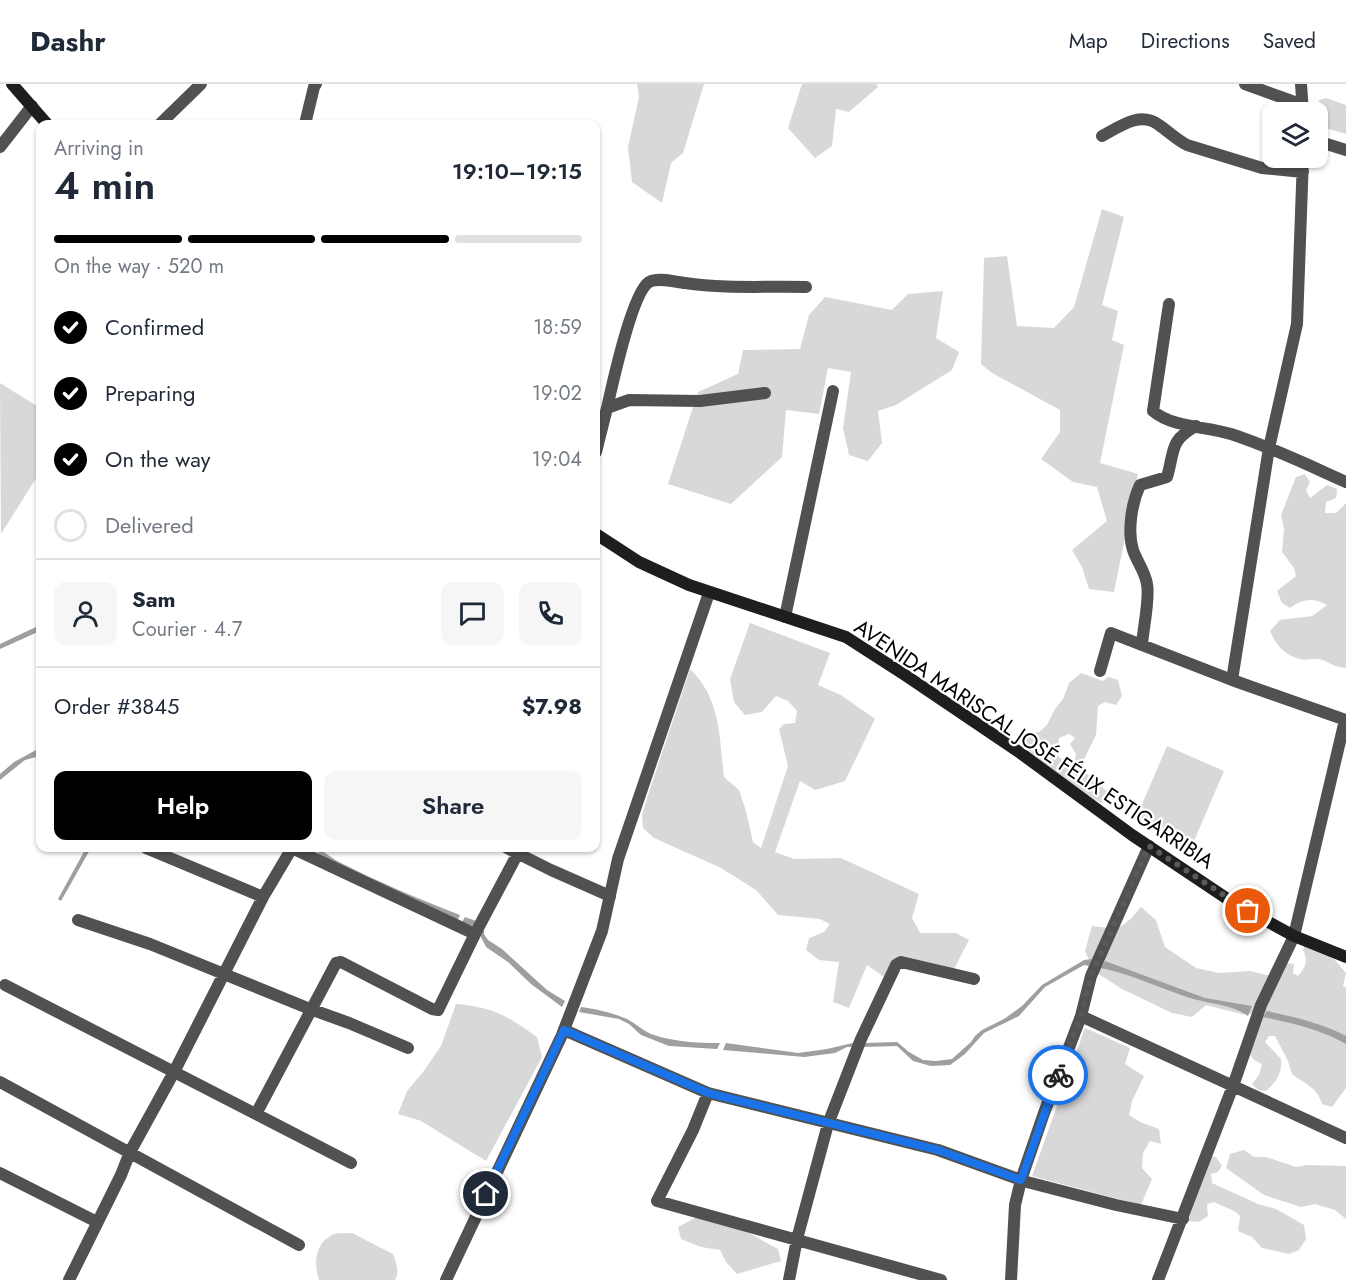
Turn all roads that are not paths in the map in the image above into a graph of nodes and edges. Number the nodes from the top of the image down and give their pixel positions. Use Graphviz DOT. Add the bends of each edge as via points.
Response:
graph roads {
  1 [pos="12,84"];
  2 [pos="201,84"];
  3 [pos="1245,84"];
  4 [pos="1300,84"];
  5 [pos="313,85"];
  6 [pos="1287,102"];
  7 [pos="1302,102"];
  8 [pos="32,106"];
  9 [pos="44,120"];
  10 [pos="164,120"];
  11 [pos="306,120"];
  12 [pos="1102,136"];
  13 [pos="1328,144"];
  14 [pos="0,147"];
  15 [pos="1346,150"];
  16 [pos="1303,168"];
  17 [pos="1303,172"];
  18 [pos="806,287"];
  19 [pos="1169,304"];
  20 [pos="833,391"];
  21 [pos="765,393"];
  22 [pos="607,408"];
  23 [pos="1196,426"];
  24 [pos="600,436"];
  25 [pos="1269,448"];
  26 [pos="1346,482"];
  27 [pos="600,537"];
  28 [pos="709,593"];
  29 [pos="785,617"];
  30 [pos="1142,645"];
  31 [pos="1100,671"];
  32 [pos="1232,680"];
  33 [pos="1346,720"];
  34 [pos="1149,846"];
  35 [pos="156,852"];
  36 [pos="290,852"];
  37 [pos="301,852"];
  38 [pos="511,852"];
  39 [pos="516,852"];
  40 [pos="610,896"];
  41 [pos="263,897"];
  42 [pos="78,920"];
  43 [pos="478,927"];
  44 [pos="1294,936"];
  45 [pos="1346,957"];
  46 [pos="223,973"];
  47 [pos="974,979"];
  48 [pos="5,985"];
  49 [pos="310,1009"];
  50 [pos="1081,1016"];
  51 [pos="564,1030"];
  52 [pos="408,1048"];
  53 [pos="174,1072"];
  54 [pos="0,1082"];
  55 [pos="1233,1086"];
  56 [pos="708,1093"];
  57 [pos="256,1114"];
  58 [pos="828,1124"];
  59 [pos="1346,1138"];
  60 [pos="130,1152"];
  61 [pos="351,1162"];
  62 [pos="0,1173"];
  63 [pos="1021,1180"];
  64 [pos="1183,1219"];
  65 [pos="97,1222"];
  66 [pos="797,1239"];
  67 [pos="299,1245"];
  68 [pos="901,1275"];
  69 [pos="69,1280"];
  70 [pos="446,1280"];
  71 [pos="789,1280"];
  72 [pos="941,1280"];
  73 [pos="1011,1280"];
  74 [pos="1158,1280"];
  1 -- 8 [label="main road"];
  2 -- 10 [label="street"];
  3 -- 6 [label="street"];
  4 -- 7 [label="street"];
  5 -- 11 [label="street"];
  8 -- 9 [label="main road"];
  8 -- 14 [label="street"];
  12 -- 17 [label="street" via="1136,119 1151,119 1187,145 1262,168"];
  13 -- 15 [label="street"];
  16 -- 17 [label="street"];
  17 -- 25 [label="street" via="1297,324"];
  18 -- 22 [label="street" via="656,280 649,283 641,292 631,319"];
  19 -- 23 [label="street" via="1153,411 1162,418"];
  20 -- 29 [label="street"];
  21 -- 22 [label="street" via="700,401 629,400"];
  22 -- 24 [label="street"];
  23 -- 25 [label="street"];
  23 -- 30 [label="street" via="1182,434 1173,448 1167,477 1140,485 1137,492 1130,535 1148,587"];
  25 -- 26 [label="street"];
  25 -- 32 [label="street"];
  27 -- 28 [label="main road, AVENIDA MARISCAL JOSÉ FÉLIX ESTIGARRIBIA" via="639,562"];
  28 -- 29 [label="main road, AVENIDA MARISCAL JOSÉ FÉLIX ESTIGARRIBIA"];
  28 -- 40 [label="street" via="618,859"];
  29 -- 34 [label="main road, AVENIDA MARISCAL JOSÉ FÉLIX ESTIGARRIBIA" via="846,637 1019,752"];
  30 -- 31 [label="street" via="1111,633"];
  30 -- 32 [label="street"];
  32 -- 33 [label="street"];
  33 -- 44 [label="street"];
  34 -- 44 [label="main road, AVENIDA MARISCAL JOSÉ FÉLIX ESTIGARRIBIA" via="1232,902"];
  34 -- 50 [label="street" via="1091,976"];
  35 -- 41 [label="street"];
  36 -- 41 [label="street"];
  37 -- 43 [label="street"];
  38 -- 43 [label="street"];
  39 -- 40 [label="street"];
  40 -- 51 [label="street" via="602,931"];
  41 -- 46 [label="street"];
  42 -- 46 [label="street"];
  43 -- 49 [label="street" via="438,1010 341,962 333,967"];
  44 -- 45 [label="main road, AVENIDA MARISCAL JOSÉ FÉLIX ESTIGARRIBIA"];
  44 -- 55 [label="street" via="1261,1005"];
  46 -- 49 [label="street"];
  46 -- 53 [label="street"];
  47 -- 58 [label="street" via="898,963 861,1039"];
  48 -- 53 [label="street"];
  49 -- 52 [label="street"];
  49 -- 57 [label="street"];
  50 -- 55 [label="street"];
  50 -- 63 [label="street"];
  51 -- 56 [label="street"];
  51 -- 70 [label="street"];
  53 -- 57 [label="street"];
  53 -- 60 [label="street"];
  54 -- 60 [label="street"];
  55 -- 59 [label="street"];
  55 -- 64 [label="street"];
  56 -- 58 [label="street"];
  56 -- 66 [label="street" via="657,1201"];
  57 -- 61 [label="street"];
  58 -- 63 [label="street" via="938,1150"];
  58 -- 66 [label="street"];
  60 -- 65 [label="street"];
  60 -- 67 [label="street"];
  62 -- 65 [label="street"];
  63 -- 64 [label="street"];
  63 -- 73 [label="street" via="1015,1205"];
  64 -- 74 [label="street"];
  65 -- 69 [label="street"];
  66 -- 68 [label="street"];
  66 -- 71 [label="street"];
  68 -- 72 [label="street"];
}
